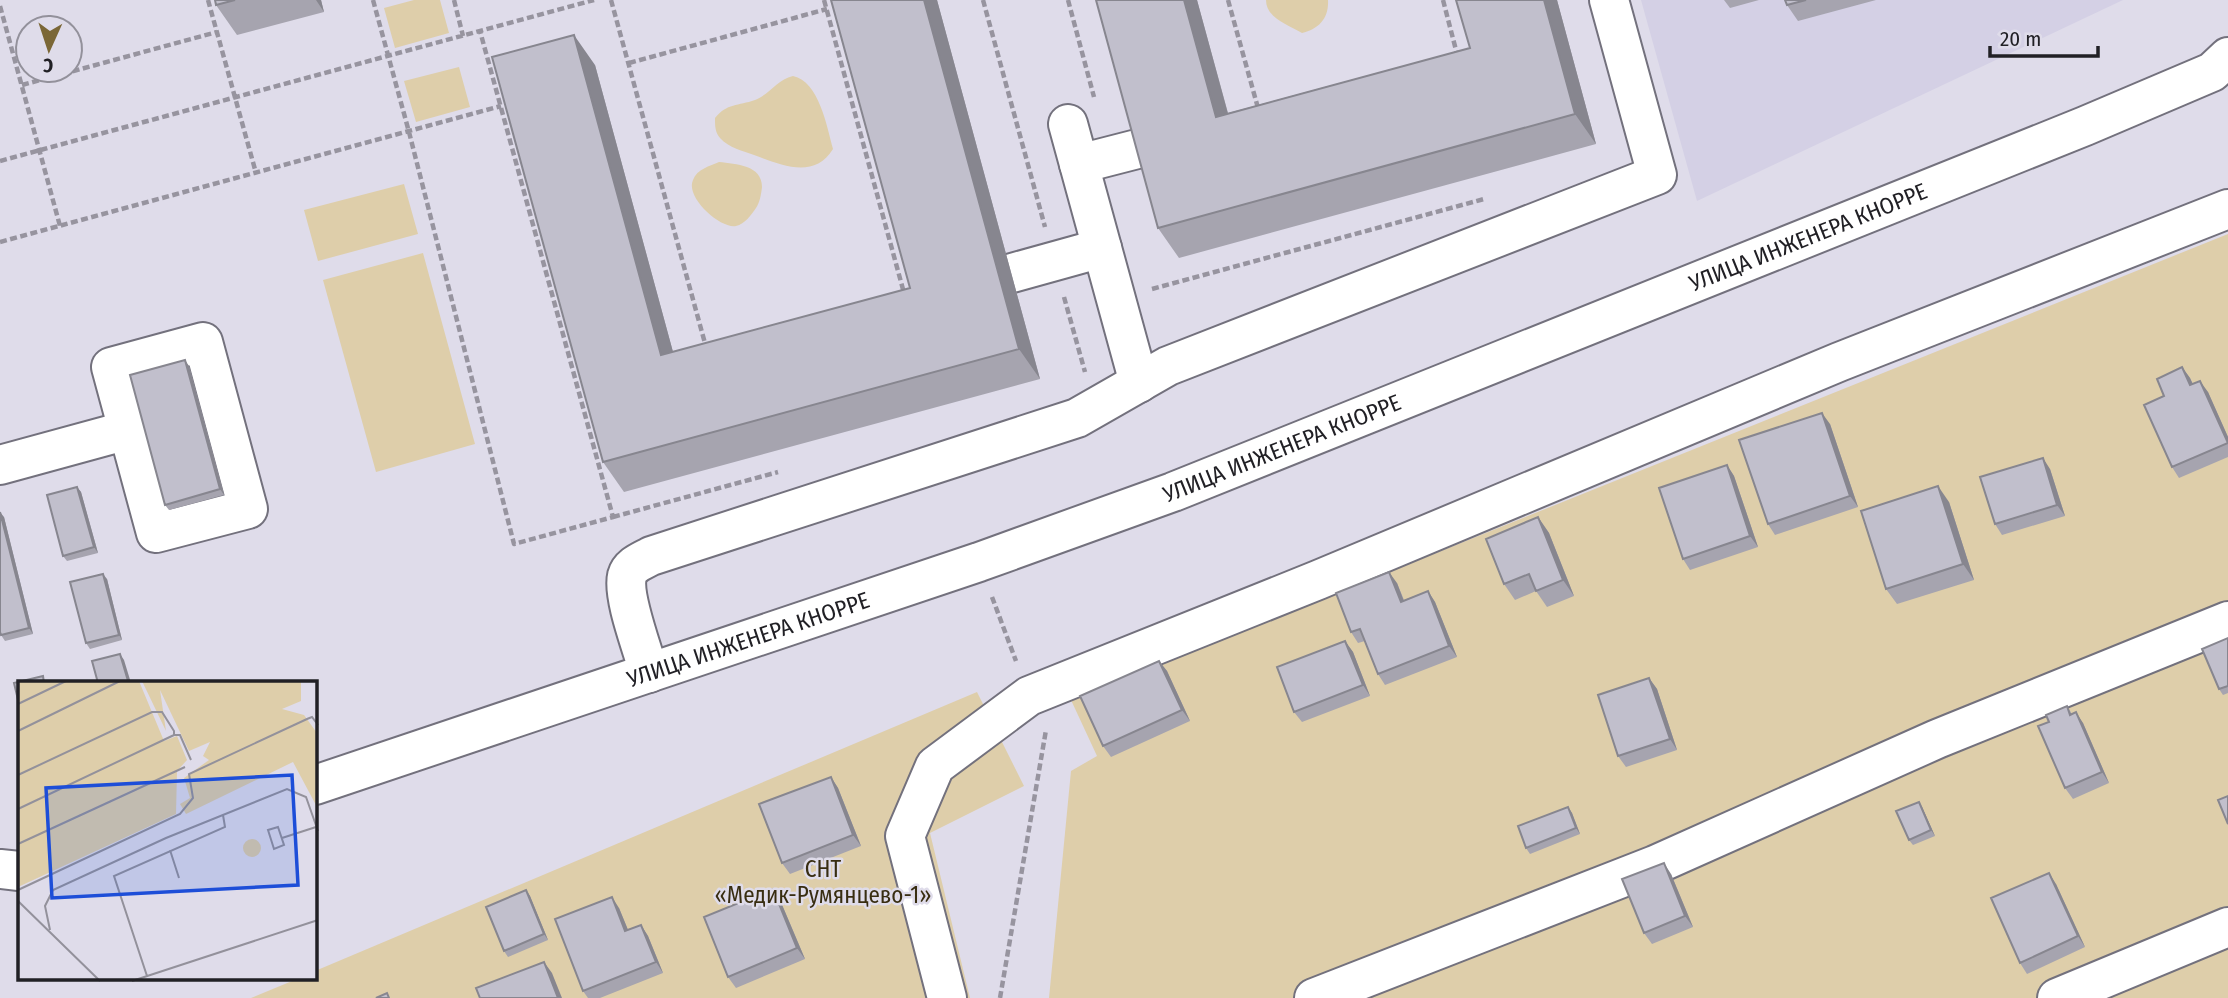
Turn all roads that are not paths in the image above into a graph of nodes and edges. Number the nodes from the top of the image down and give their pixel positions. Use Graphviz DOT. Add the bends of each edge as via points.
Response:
graph roads {
  1 [pos="1609,0"];
  2 [pos="2228,57"];
  3 [pos="1068,124"];
  4 [pos="1149,146"];
  5 [pos="1079,164"];
  6 [pos="2228,209"];
  7 [pos="1102,248"];
  8 [pos="1012,273"];
  9 [pos="1139,383"];
  10 [pos="128,430"];
  11 [pos="0,465"];
  12 [pos="2228,621"];
  13 [pos="649,673"];
  14 [pos="317,784"];
  15 [pos="0,869"];
  16 [pos="18,870"];
  17 [pos="2228,927"];
  18 [pos="947,998"];
  19 [pos="1314,998"];
  20 [pos="2057,998"];
  1 -- 9 [label="street" via="1657,175 1168,366"];
  2 -- 13 [label="street, УЛИЦА ИНЖЕНЕРА КНОРРЕ" via="2212,72 2072,131 1173,492"];
  3 -- 5 [label="street"];
  4 -- 5 [label="street"];
  5 -- 7 [label="street"];
  6 -- 18 [label="street" via="1839,362 1029,696 935,766 905,836"];
  7 -- 8 [label="street"];
  7 -- 9 [label="street"];
  9 -- 13 [label="street" via="1077,418 634,564 627,575 626,593"];
  10 -- 10 [label="street" via="111,367 203,342 247,509 156,533"];
  10 -- 11 [label="street"];
  12 -- 19 [label="street" via="1937,739 1655,865"];
  13 -- 14 [label="street, УЛИЦА ИНЖЕНЕРА КНОРРЕ"];
  15 -- 16 [label="street"];
  17 -- 20 [label="street"];
}
